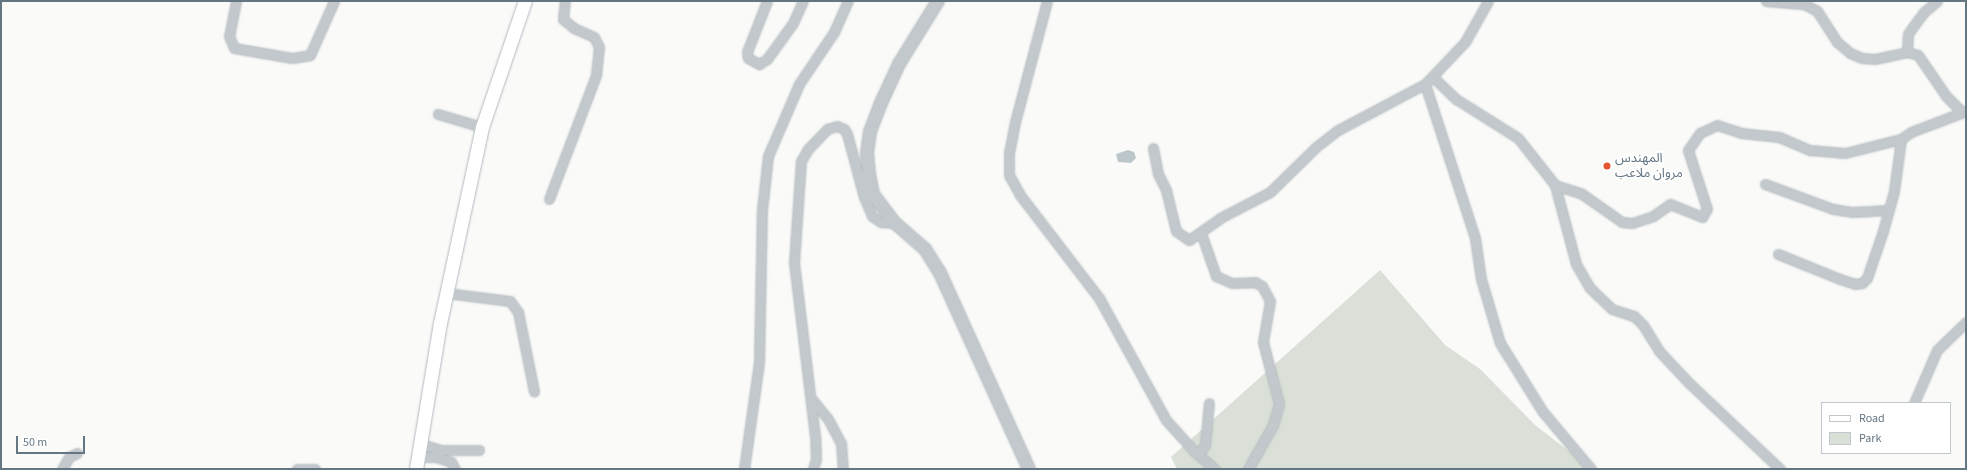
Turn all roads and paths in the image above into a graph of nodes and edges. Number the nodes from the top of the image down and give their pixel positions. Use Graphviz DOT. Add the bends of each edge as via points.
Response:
graph roads {
  1 [pos="236,1"];
  2 [pos="334,1"];
  3 [pos="525,1"];
  4 [pos="565,1"];
  5 [pos="767,1"];
  6 [pos="803,1"];
  7 [pos="848,1"];
  8 [pos="938,1"];
  9 [pos="1048,1"];
  10 [pos="1488,1"];
  11 [pos="1766,1"];
  12 [pos="1937,1"];
  13 [pos="1907,52"];
  14 [pos="1433,77"];
  15 [pos="1425,84"];
  16 [pos="1964,111"];
  17 [pos="438,114"];
  18 [pos="482,127"];
  19 [pos="1901,139"];
  20 [pos="1153,148"];
  21 [pos="1765,184"];
  22 [pos="1555,185"];
  23 [pos="549,199"];
  24 [pos="1889,210"];
  25 [pos="895,223"];
  26 [pos="1201,233"];
  27 [pos="1778,254"];
  28 [pos="446,293"];
  29 [pos="1966,322"];
  30 [pos="534,391"];
  31 [pos="811,398"];
  32 [pos="1914,402"];
  33 [pos="1209,403"];
  34 [pos="421,444"];
  35 [pos="479,450"];
  36 [pos="77,453"];
  37 [pos="1199,453"];
  38 [pos="417,463"];
  39 [pos="62,469"];
  40 [pos="297,469"];
  41 [pos="315,469"];
  42 [pos="455,469"];
  43 [pos="744,469"];
  44 [pos="813,469"];
  45 [pos="843,469"];
  46 [pos="1029,469"];
  47 [pos="1215,469"];
  48 [pos="1248,469"];
  49 [pos="1591,469"];
  50 [pos="1780,469"];
  1 -- 2 [label="street" via="229,36 234,48 292,58 310,55"];
  3 -- 18 [label="main road"];
  4 -- 23 [label="street" via="563,19 574,28 594,37 599,47 596,75"];
  5 -- 6 [label="street" via="747,52 748,58 759,64 764,62 793,23"];
  7 -- 43 [label="street" via="834,32 799,84 768,156 762,210 759,362"];
  8 -- 25 [label="street" via="899,64 870,132 867,154 874,194"];
  9 -- 37 [label="street" via="1015,122 1009,152 1009,175 1020,195 1099,298 1166,420"];
  10 -- 14 [label="street" via="1465,42"];
  11 -- 13 [label="street" via="1804,4 1818,11 1837,42 1850,53 1862,58 1875,59"];
  12 -- 13 [label="street" via="1924,12 1908,34"];
  13 -- 16 [label="street" via="1918,55 1946,96"];
  14 -- 15 [label="street"];
  14 -- 22 [label="street" via="1456,99 1518,138"];
  15 -- 26 [label="street" via="1338,130 1316,147 1270,192 1220,218"];
  15 -- 49 [label="street" via="1475,238 1481,280 1500,343 1542,412"];
  16 -- 19 [label="street" via="1911,132"];
  17 -- 18 [label="street"];
  18 -- 28 [label="main road"];
  19 -- 22 [label="street" via="1845,153 1810,150 1779,137 1741,133 1718,125 1710,127 1694,138 1688,150 1707,208 1702,217 1670,204 1641,221 1622,222 1582,194"];
  19 -- 24 [label="street"];
  20 -- 26 [label="street" via="1158,174 1166,190 1176,230 1189,240"];
  21 -- 24 [label="street" via="1833,209 1853,212"];
  22 -- 50 [label="street" via="1576,264 1590,288 1612,309 1634,316 1643,325 1659,351 1688,382"];
  24 -- 27 [label="street" via="1871,267 1862,284 1840,279"];
  25 -- 31 [label="street" via="881,222 872,216 864,197 847,134 837,126 827,129 808,149 801,162 797,210 794,263"];
  25 -- 46 [label="street" via="925,250 940,273"];
  26 -- 48 [label="street" via="1216,276 1232,283 1255,282 1262,286 1270,301 1263,342 1279,404 1273,425"];
  28 -- 30 [label="street" via="510,301 518,312"];
  28 -- 34 [label="main road"];
  29 -- 32 [label="street" via="1937,350"];
  31 -- 44 [label="street" via="816,460"];
  31 -- 45 [label="street" via="828,419 841,442"];
  33 -- 37 [label="street" via="1205,445"];
  34 -- 35 [label="street" via="441,450"];
  34 -- 38 [label="main road"];
  36 -- 39 [label="street" via="69,457"];
  37 -- 47 [label="street"];
  38 -- 42 [label="street" via="436,457 450,462"];
  40 -- 41 [label="street"];
}
